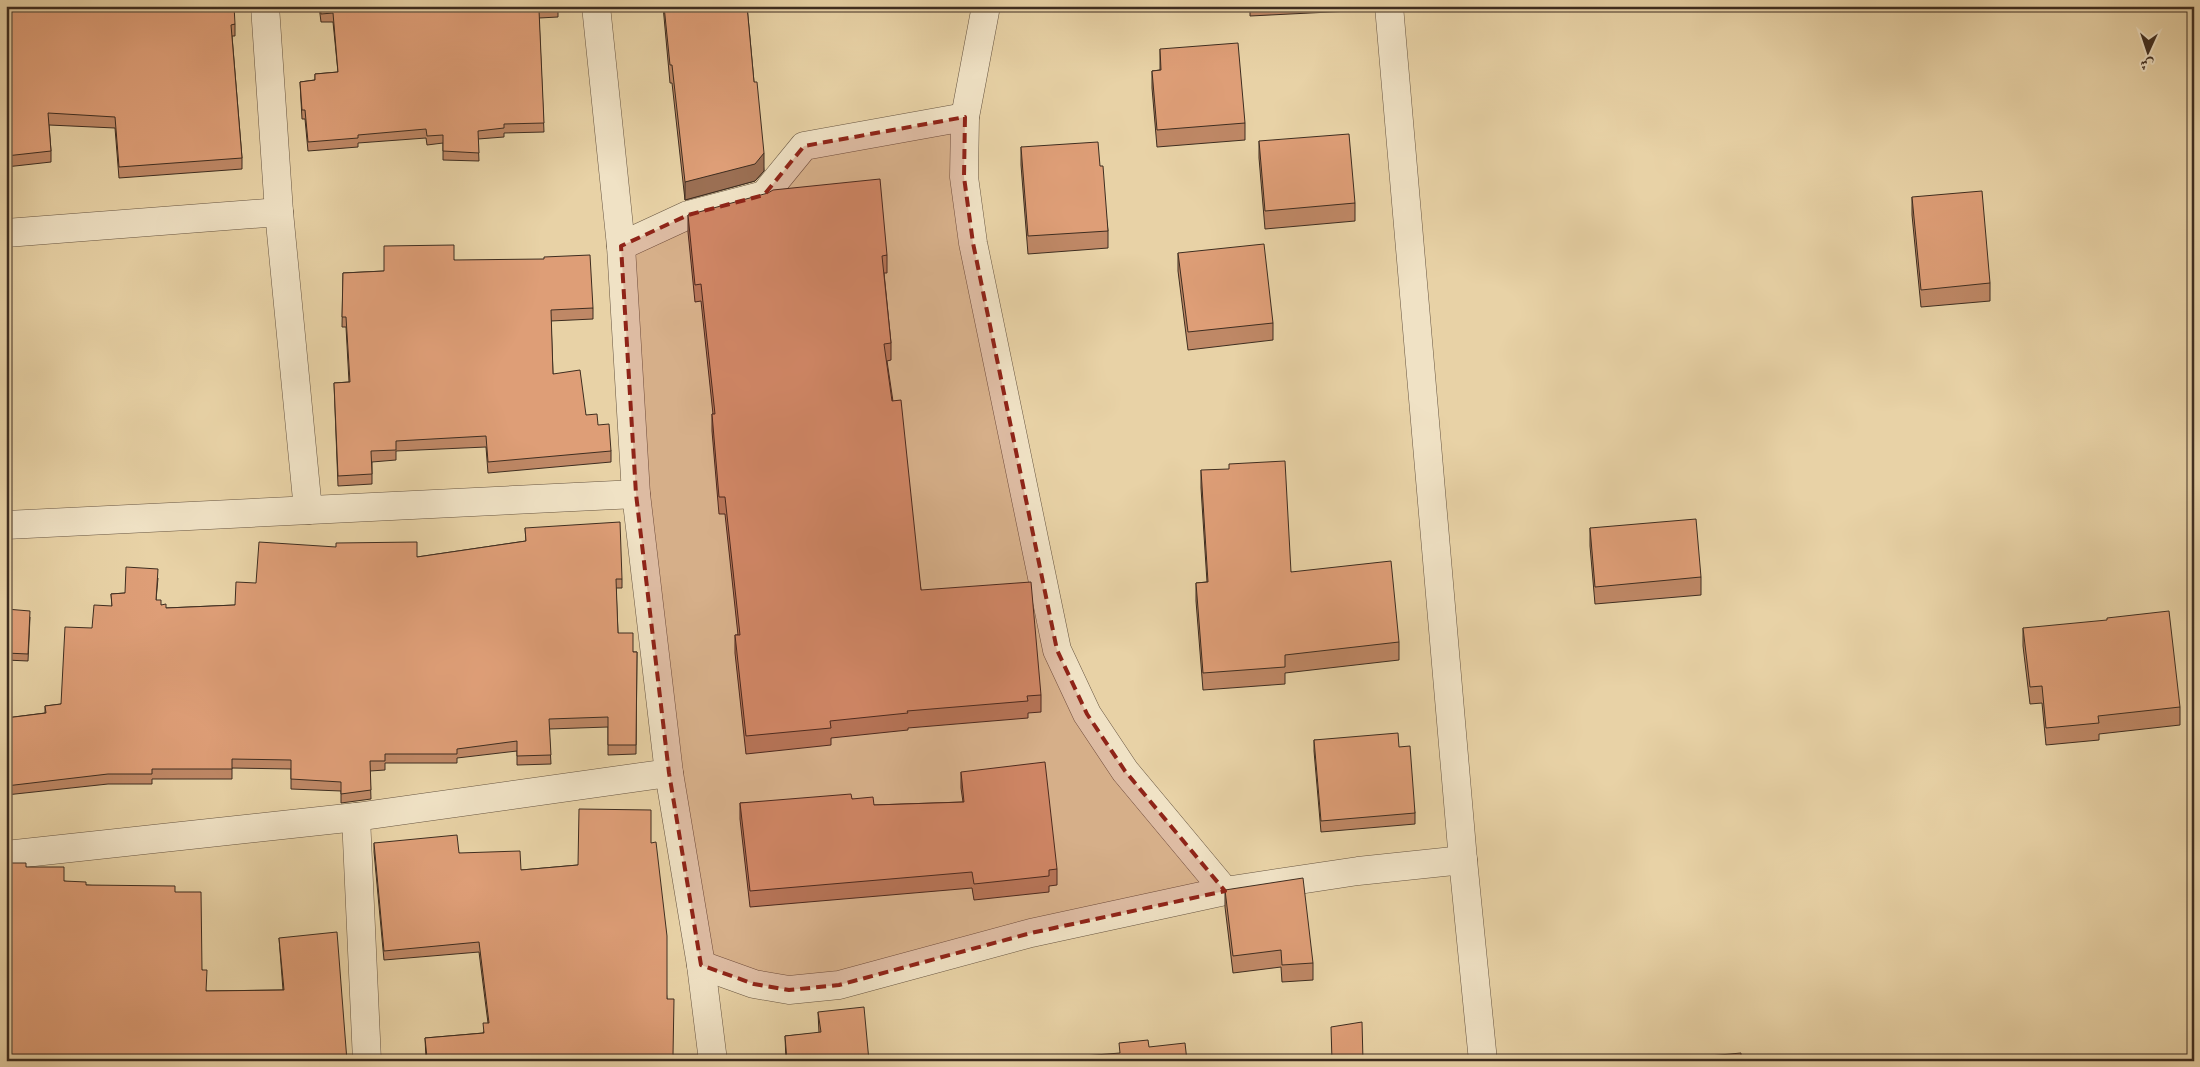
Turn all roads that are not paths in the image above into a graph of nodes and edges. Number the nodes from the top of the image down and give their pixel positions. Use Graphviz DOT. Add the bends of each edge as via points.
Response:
graph roads {
  1 [pos="265,6"];
  2 [pos="596,6"];
  3 [pos="986,6"];
  4 [pos="1389,6"];
  5 [pos="964,117"];
  6 [pos="279,212"];
  7 [pos="6,233"];
  8 [pos="622,246"];
  9 [pos="636,494"];
  10 [pos="308,510"];
  11 [pos="6,525"];
  12 [pos="669,773"];
  13 [pos="356,817"];
  14 [pos="6,855"];
  15 [pos="1463,860"];
  16 [pos="1225,891"];
  17 [pos="702,965"];
  18 [pos="367,1061"];
  19 [pos="713,1061"];
  20 [pos="1483,1061"];
  1 -- 6 [label="street"];
  2 -- 8 [label="street"];
  3 -- 5 [label="street"];
  4 -- 15 [label="street"];
  5 -- 8 [label="street" via="804,146 764,195 688,215"];
  5 -- 16 [label="street" via="964,177 973,243 1056,650 1087,714 1125,770"];
  6 -- 7 [label="street"];
  6 -- 10 [label="street"];
  8 -- 9 [label="street"];
  9 -- 10 [label="street"];
  9 -- 12 [label="street"];
  10 -- 11 [label="street"];
  12 -- 13 [label="street"];
  12 -- 17 [label="street"];
  13 -- 14 [label="street"];
  13 -- 18 [label="street"];
  15 -- 16 [label="street" via="1358,871"];
  15 -- 20 [label="street"];
  16 -- 17 [label="street" via="1031,933 839,985 789,990 754,984"];
  17 -- 19 [label="street"];
}
